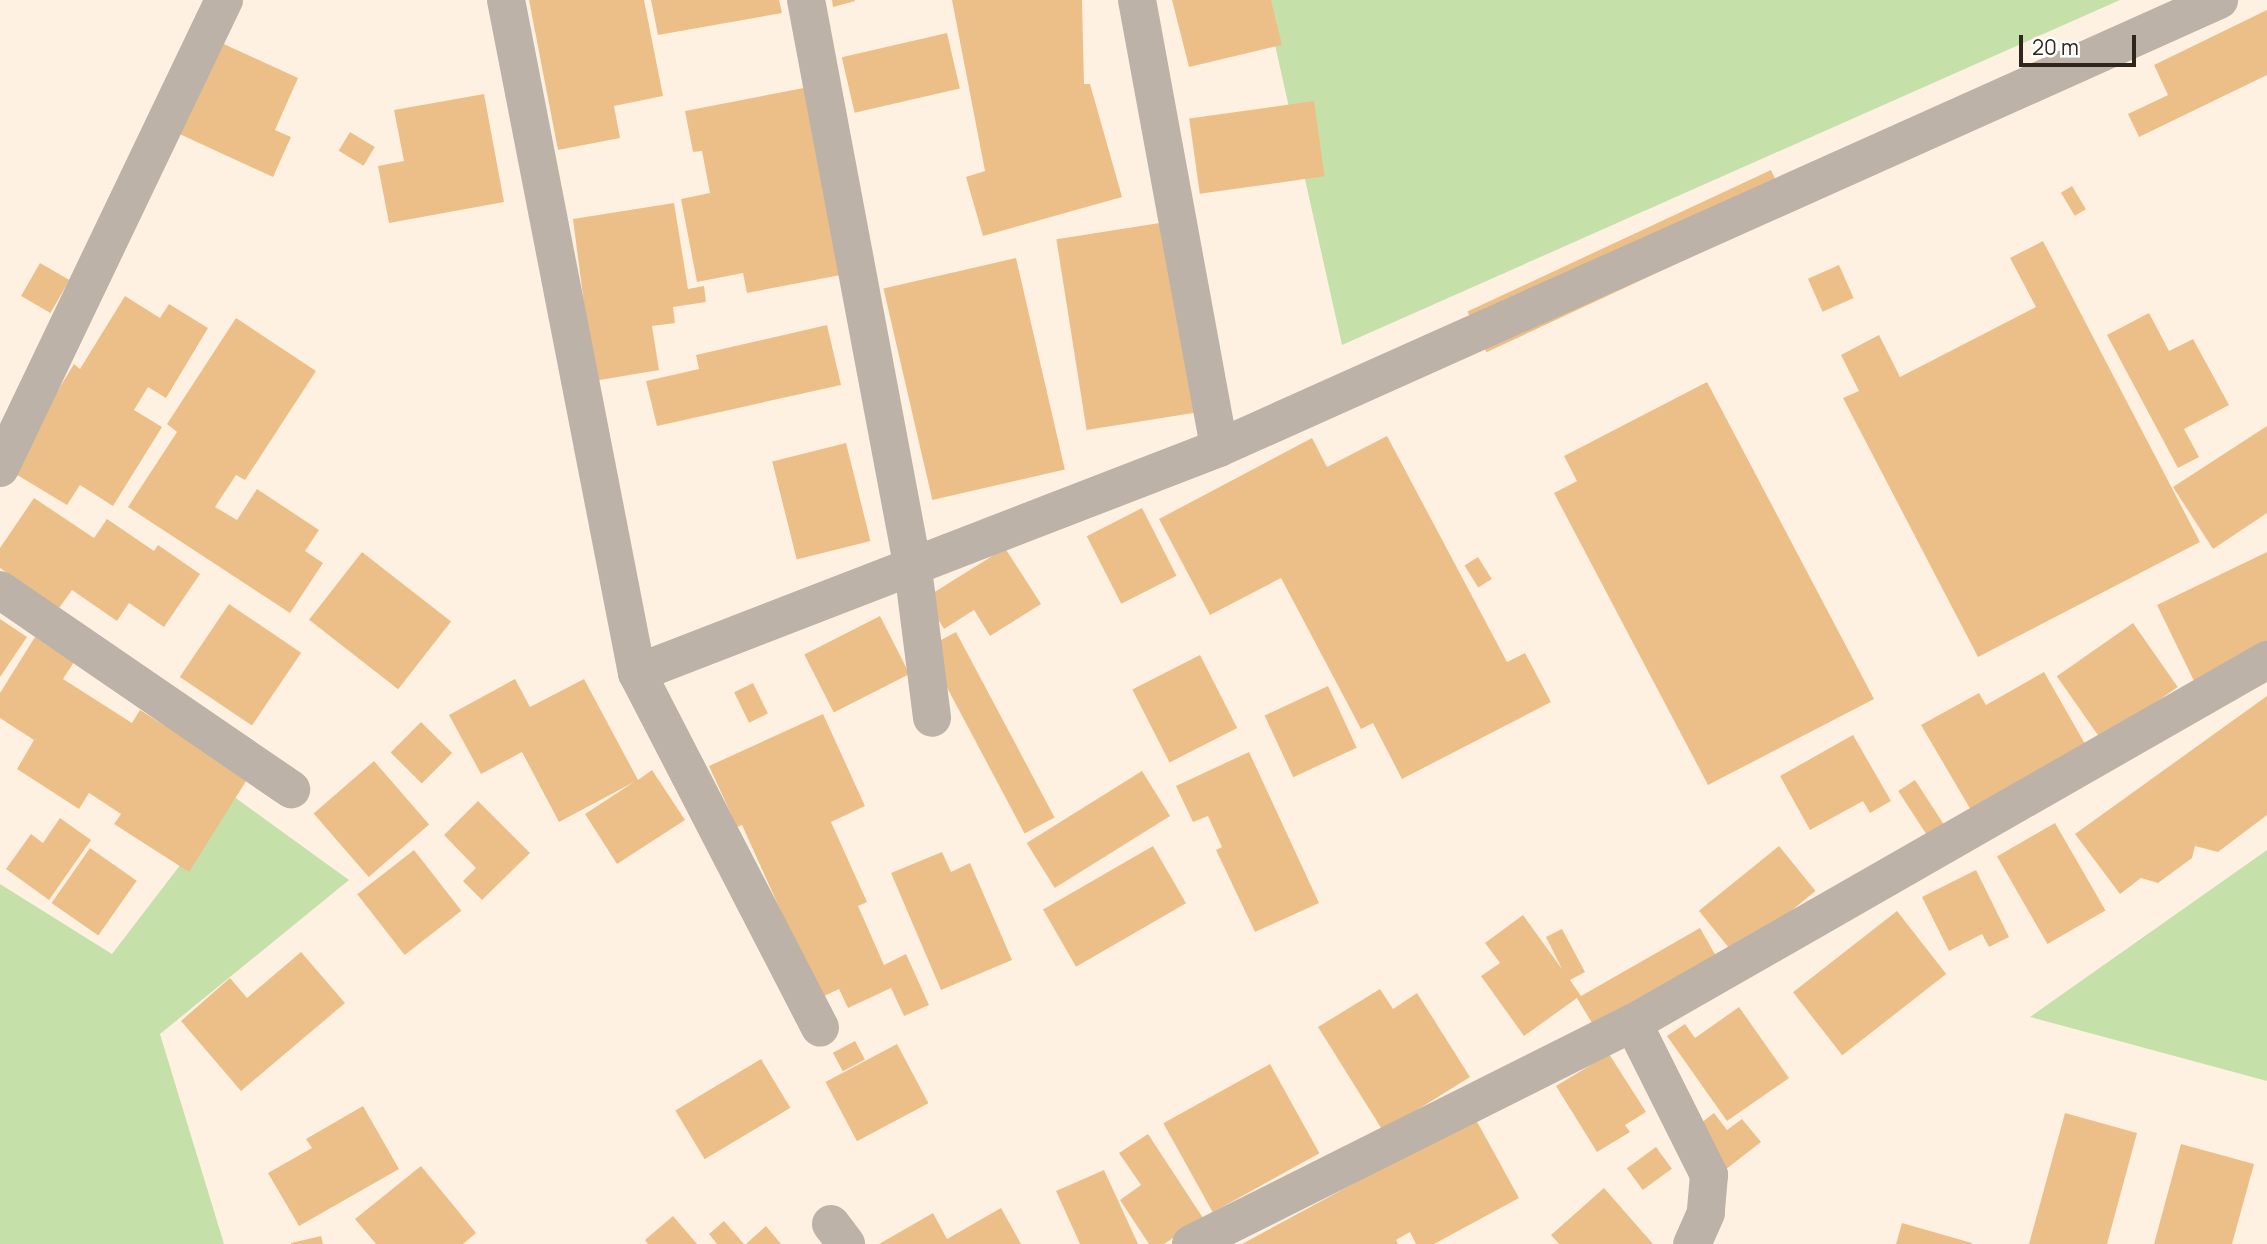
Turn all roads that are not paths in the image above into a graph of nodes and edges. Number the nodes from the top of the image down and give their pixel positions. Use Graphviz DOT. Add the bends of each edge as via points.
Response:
graph roads {
  1 [pos="224,0"];
  2 [pos="506,0"];
  3 [pos="806,0"];
  4 [pos="1137,0"];
  5 [pos="2219,0"];
  6 [pos="1219,448"];
  7 [pos="0,468"];
  8 [pos="912,569"];
  9 [pos="0,590"];
  10 [pos="2267,660"];
  11 [pos="637,673"];
  12 [pos="932,718"];
  13 [pos="291,789"];
  14 [pos="1633,1023"];
  15 [pos="820,1028"];
  16 [pos="1191,1244"];
  17 [pos="1692,1244"];
  1 -- 7 [label="street"];
  2 -- 11 [label="street"];
  3 -- 8 [label="street"];
  4 -- 6 [label="street"];
  5 -- 6 [label="street"];
  6 -- 8 [label="street"];
  8 -- 11 [label="street"];
  8 -- 12 [label="street"];
  9 -- 13 [label="street"];
  10 -- 14 [label="street"];
  11 -- 15 [label="street"];
  14 -- 16 [label="street"];
  14 -- 17 [label="street" via="1709,1175 1706,1213"];
}
